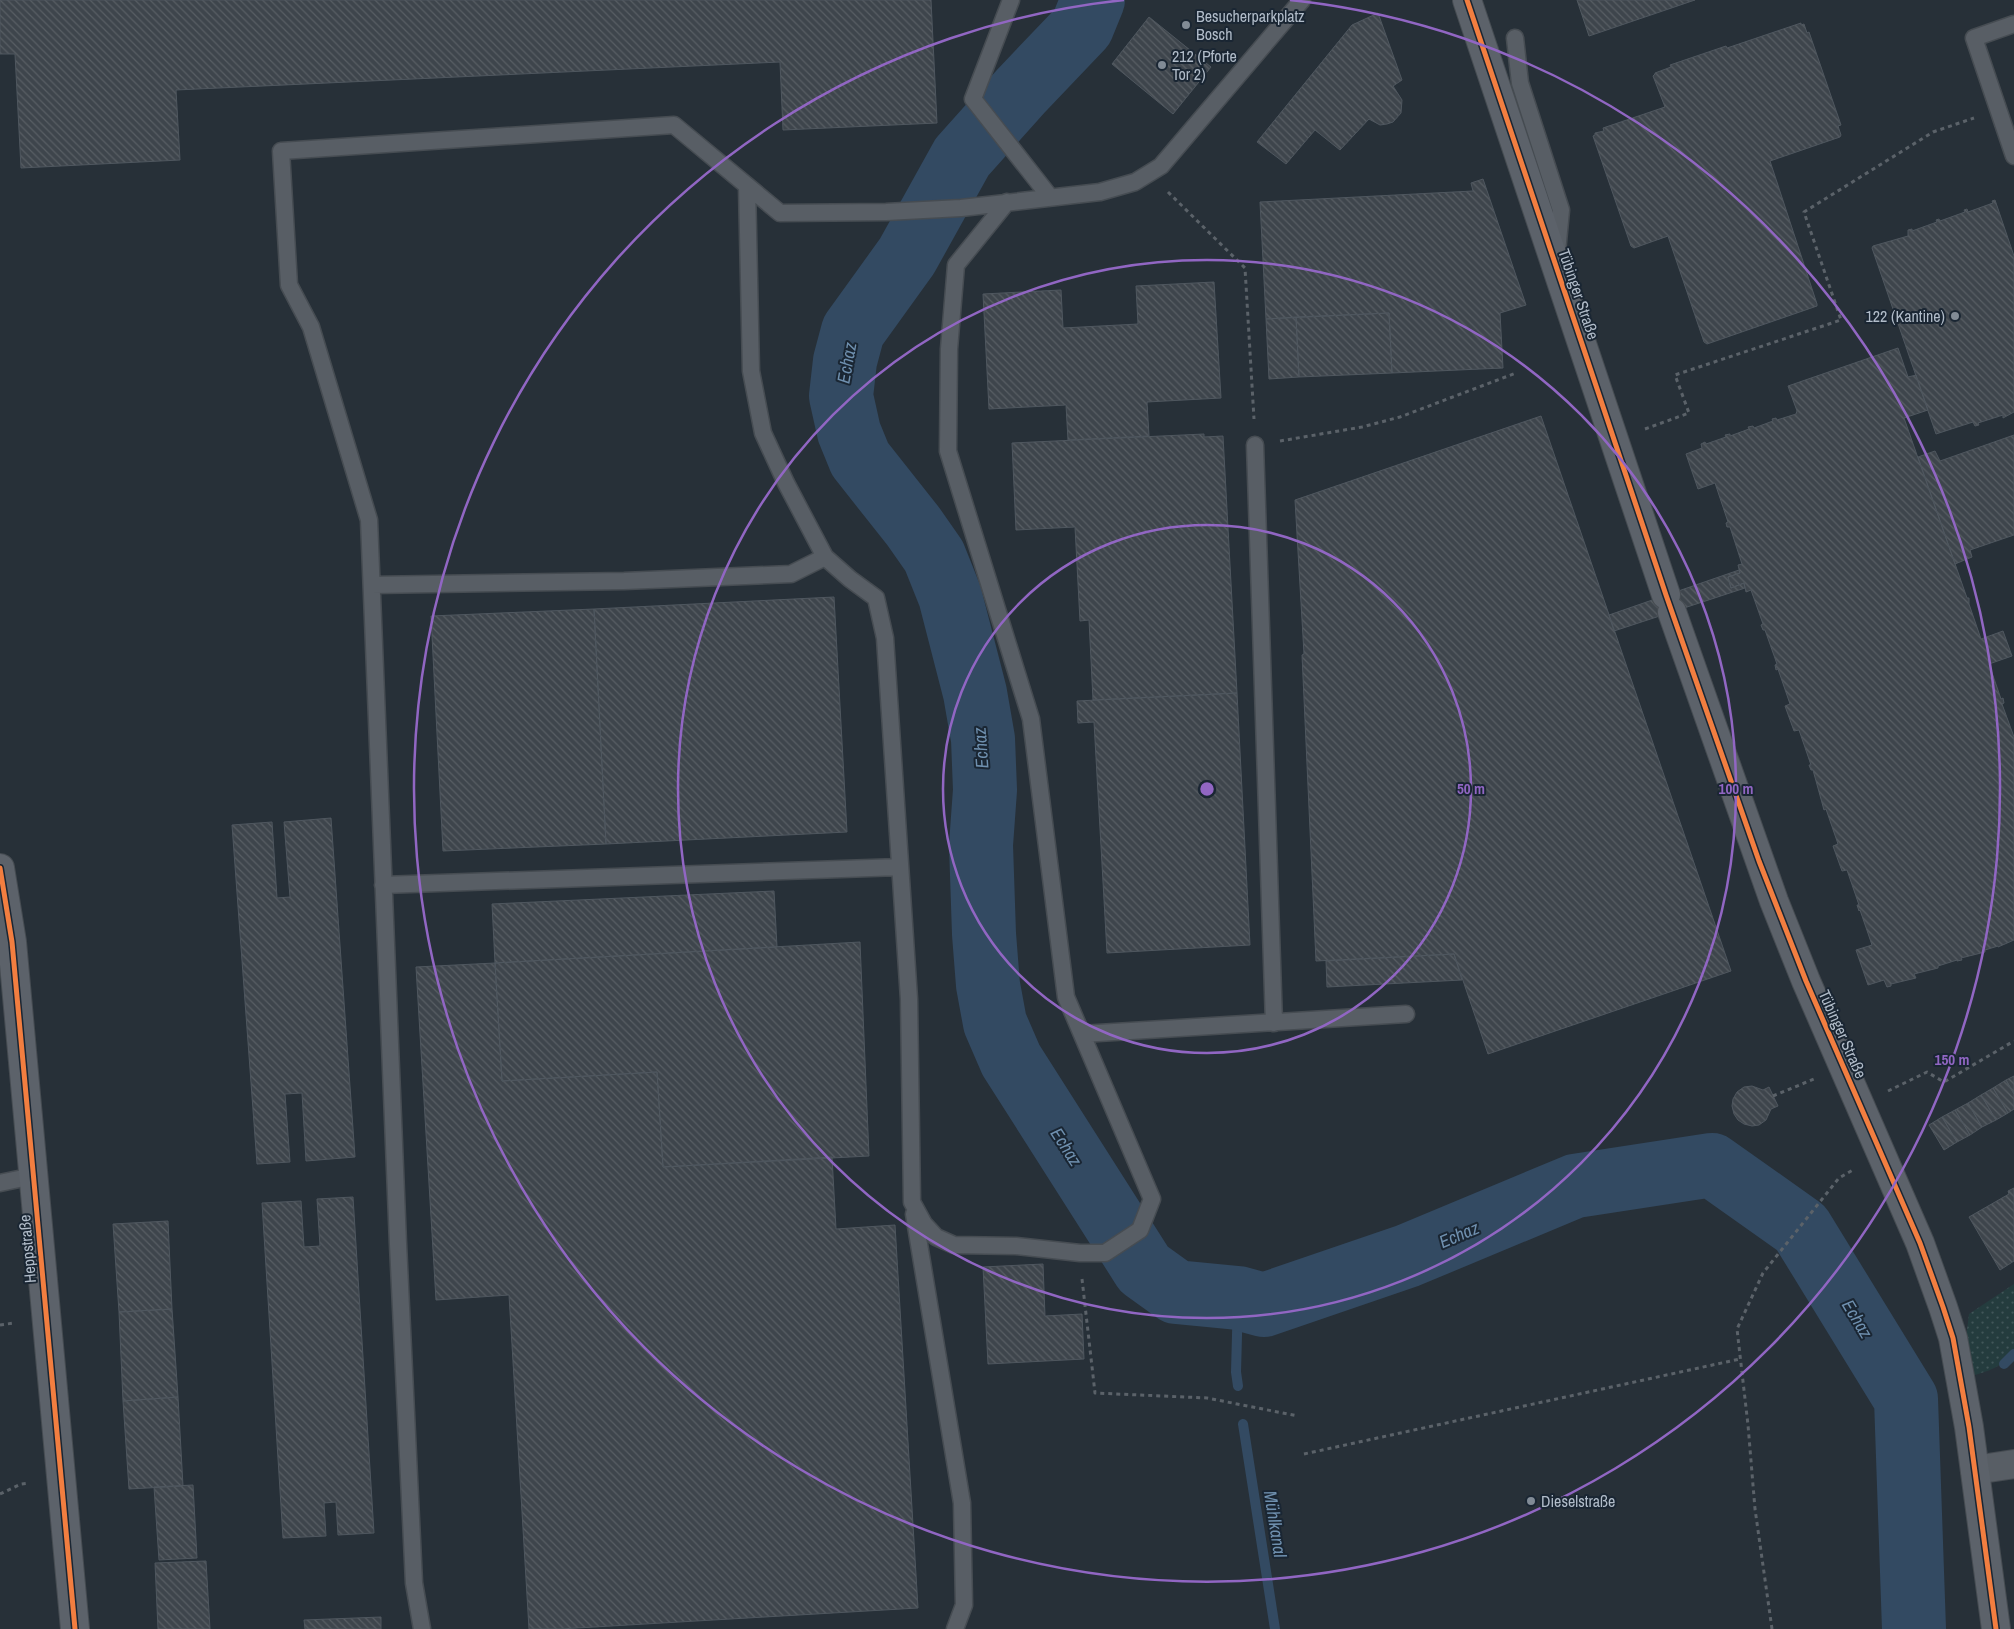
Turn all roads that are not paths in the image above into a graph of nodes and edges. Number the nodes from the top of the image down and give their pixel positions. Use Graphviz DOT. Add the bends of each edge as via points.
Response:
graph roads {
  1 [pos="1011,0"];
  2 [pos="1302,0"];
  3 [pos="1467,0"];
  4 [pos="2014,24"];
  5 [pos="1515,38"];
  6 [pos="2014,156"];
  7 [pos="746,186"];
  8 [pos="1050,197"];
  9 [pos="1007,202"];
  10 [pos="1555,264"];
  11 [pos="1255,445"];
  12 [pos="825,556"];
  13 [pos="372,585"];
  14 [pos="900,867"];
  15 [pos="0,868"];
  16 [pos="384,885"];
  17 [pos="6,944"];
  18 [pos="1406,1014"];
  19 [pos="1274,1023"];
  20 [pos="1082,1034"];
  21 [pos="33,1176"];
  22 [pos="0,1183"];
  23 [pos="912,1202"];
  24 [pos="2014,1464"];
  25 [pos="1975,1470"];
  26 [pos="75,1629"];
  27 [pos="422,1629"];
  28 [pos="955,1629"];
  29 [pos="1996,1629"];
  1 -- 8 [label="lane" via="973,99"];
  2 -- 8 [label="lane" via="1171,156 1150,174 1100,192"];
  3 -- 10 [label="main road, Tübinger Straße"];
  4 -- 6 [label="lane" via="1974,38"];
  5 -- 10 [label="lane" via="1520,83 1561,210"];
  7 -- 9 [label="lane" via="780,213 886,212"];
  7 -- 12 [label="lane" via="751,371 763,433"];
  7 -- 13 [label="lane" via="674,125 281,151 289,285 311,326 369,520"];
  8 -- 9 [label="lane"];
  9 -- 20 [label="lane" via="956,264 949,349 948,451 1031,719 1066,997"];
  10 -- 25 [label="main road, Tübinger Straße" via="1759,861 1803,972 1920,1243 1943,1307 1961,1378"];
  11 -- 19 [label="lane"];
  12 -- 13 [label="lane" via="791,574 624,581"];
  12 -- 14 [label="lane" via="876,598 884,638"];
  13 -- 16 [label="lane"];
  14 -- 16 [label="lane"];
  14 -- 23 [label="lane" via="909,999"];
  15 -- 17 [label="main road, Heppstraße"];
  16 -- 27 [label="lane" via="414,1583"];
  17 -- 21 [label="main road, Heppstraße"];
  18 -- 19 [label="lane"];
  19 -- 20 [label="lane"];
  20 -- 23 [label="lane" via="1152,1198 1140,1230 1105,1254 1016,1246 954,1246 936,1237 924,1224"];
  21 -- 22 [label="lane"];
  21 -- 26 [label="main road, Heppstraße"];
  23 -- 28 [label="lane" via="962,1503 964,1605"];
  24 -- 25 [label="street"];
  25 -- 29 [label="main road, Tübinger Straße"];
}
